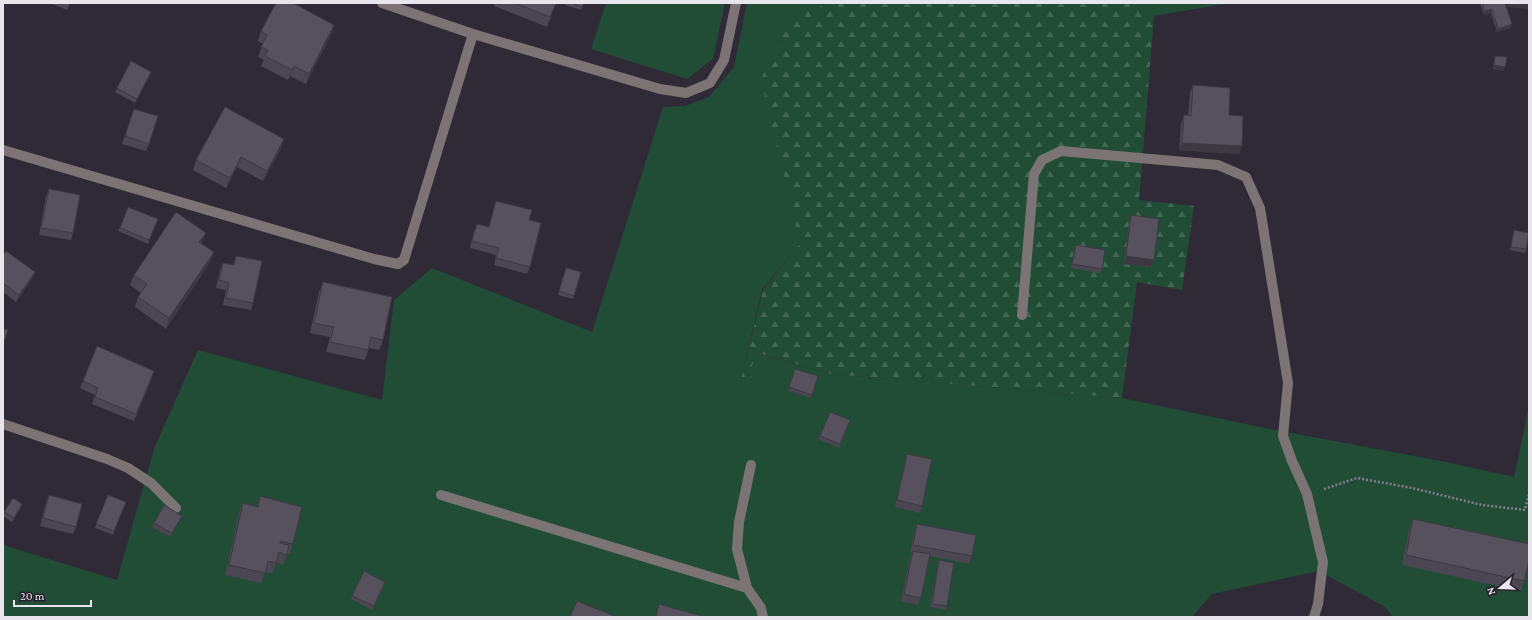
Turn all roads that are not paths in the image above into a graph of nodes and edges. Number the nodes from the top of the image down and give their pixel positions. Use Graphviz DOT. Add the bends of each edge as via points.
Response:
graph roads {
  1 [pos="382,3"];
  2 [pos="736,3"];
  3 [pos="473,34"];
  4 [pos="3,150"];
  5 [pos="1022,315"];
  6 [pos="3,424"];
  7 [pos="751,465"];
  8 [pos="441,495"];
  9 [pos="176,508"];
  10 [pos="747,588"];
  11 [pos="763,617"];
  12 [pos="1314,617"];
  1 -- 3 [label="street"];
  2 -- 3 [label="street" via="724,60 710,83 686,93 660,89"];
  3 -- 4 [label="street" via="404,260 398,264"];
  5 -- 12 [label="street" via="1034,174 1042,160 1061,151 1218,165 1246,177 1260,208 1288,383 1283,436 1307,494 1323,562"];
  6 -- 9 [label="street" via="128,468 151,483"];
  7 -- 10 [label="street" via="739,522 737,548"];
  8 -- 10 [label="street"];
  10 -- 11 [label="street" via="761,608"];
}
